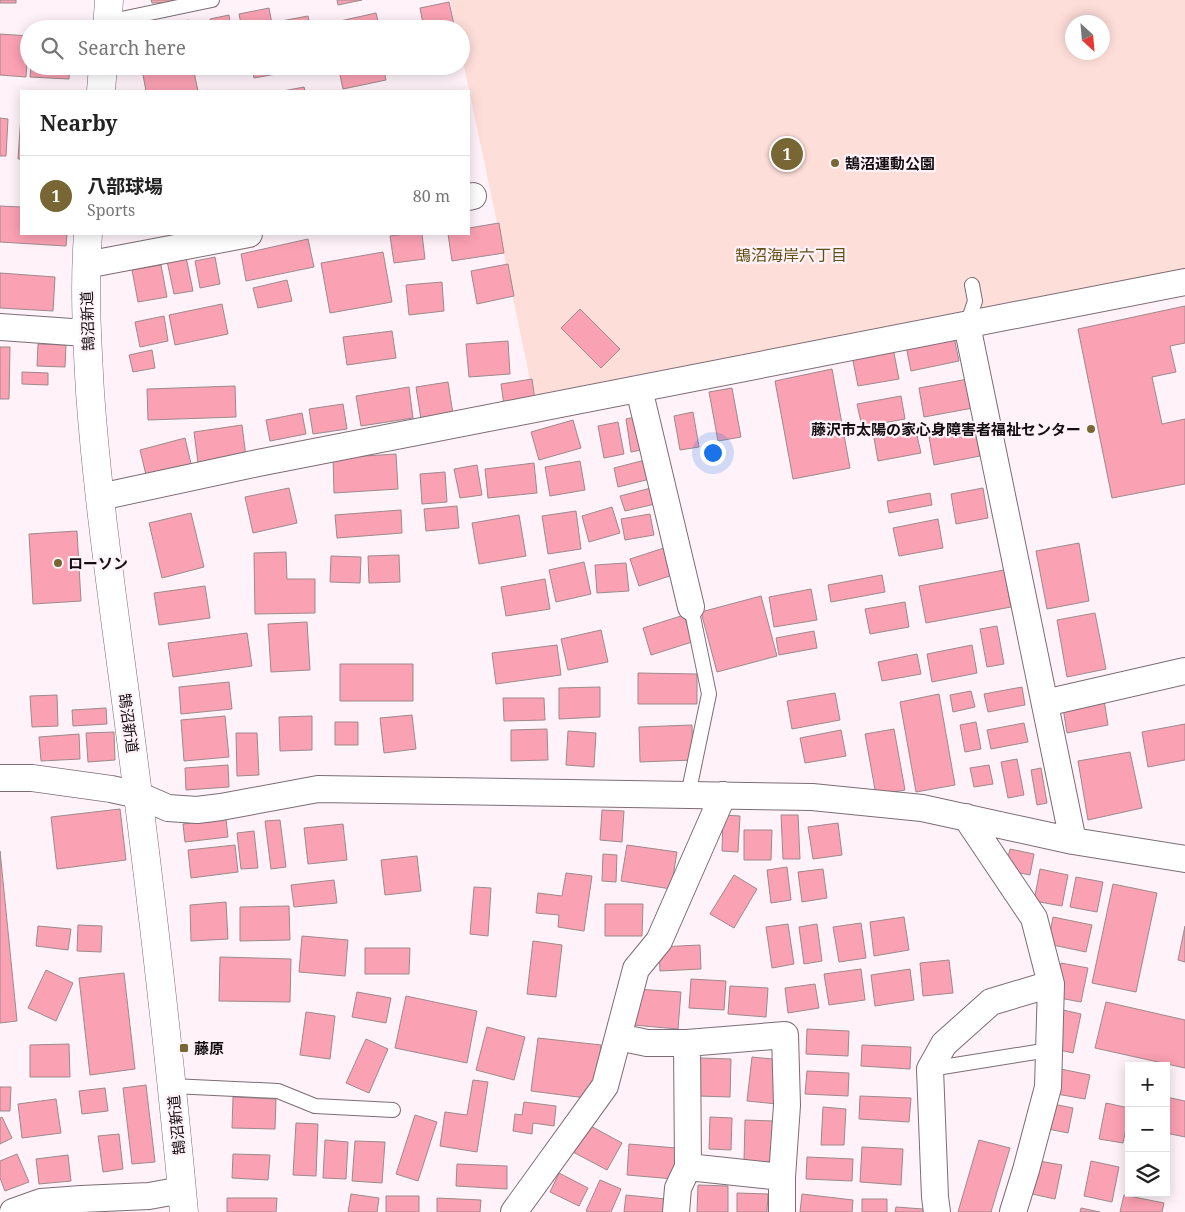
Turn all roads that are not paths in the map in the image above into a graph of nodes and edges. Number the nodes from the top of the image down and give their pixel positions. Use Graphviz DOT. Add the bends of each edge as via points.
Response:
graph roads {
  1 [pos="212,0"];
  2 [pos="108,17"];
  3 [pos="102,75"];
  4 [pos="101,90"];
  5 [pos="88,235"];
  6 [pos="244,235"];
  7 [pos="86,264"];
  8 [pos="1185,282"];
  9 [pos="972,285"];
  10 [pos="967,325"];
  11 [pos="0,327"];
  12 [pos="86,333"];
  13 [pos="640,389"];
  14 [pos="100,497"];
  15 [pos="691,607"];
  16 [pos="1185,671"];
  17 [pos="1045,703"];
  18 [pos="0,778"];
  19 [pos="138,795"];
  20 [pos="688,795"];
  21 [pos="723,795"];
  22 [pos="966,817"];
  23 [pos="1073,841"];
  24 [pos="1185,859"];
  25 [pos="1051,984"];
  26 [pos="618,1037"];
  27 [pos="687,1043"];
  28 [pos="1049,1050"];
  29 [pos="930,1069"];
  30 [pos="172,1086"];
  31 [pos="392,1110"];
  32 [pos="688,1167"];
  33 [pos="782,1177"];
  34 [pos="183,1201"];
  35 [pos="14,1212"];
  36 [pos="514,1212"];
  37 [pos="676,1212"];
  38 [pos="782,1212"];
  39 [pos="938,1212"];
  40 [pos="1013,1212"];
  1 -- 2 [label="lane"];
  3 -- 4 [label="street"];
  5 -- 7 [label="street, 鵠沼新道"];
  6 -- 7 [label="street"];
  7 -- 12 [label="street, 鵠沼新道"];
  8 -- 10 [label="street"];
  9 -- 10 [label="lane" via="975,301"];
  10 -- 13 [label="street"];
  10 -- 17 [label="street"];
  11 -- 12 [label="street"];
  12 -- 14 [label="street, 鵠沼新道"];
  13 -- 14 [label="street"];
  13 -- 15 [label="street"];
  14 -- 19 [label="street, 鵠沼新道"];
  15 -- 20 [label="lane" via="710,694"];
  16 -- 17 [label="street"];
  17 -- 23 [label="street"];
  18 -- 19 [label="street" via="32,778"];
  19 -- 20 [label="street" via="168,808 197,810 318,789"];
  19 -- 30 [label="street, 鵠沼新道"];
  20 -- 21 [label="street"];
  21 -- 22 [label="street" via="812,797 922,808"];
  21 -- 26 [label="street" via="659,942 636,970"];
  22 -- 23 [label="street"];
  22 -- 25 [label="street" via="1034,918"];
  23 -- 24 [label="street"];
  25 -- 28 [label="street"];
  25 -- 29 [label="street" via="991,1002 944,1044"];
  26 -- 27 [label="street" via="647,1043"];
  26 -- 36 [label="street" via="605,1086"];
  27 -- 32 [label="street"];
  27 -- 33 [label="street" via="785,1035 787,1105"];
  28 -- 29 [label="lane"];
  28 -- 40 [label="street" via="1048,1088"];
  29 -- 39 [label="street"];
  30 -- 31 [label="lane" via="278,1090 315,1106"];
  30 -- 34 [label="street, 鵠沼新道"];
  32 -- 33 [label="street"];
  32 -- 37 [label="street" via="678,1188"];
  33 -- 38 [label="street"];
  34 -- 35 [label="street" via="149,1196 81,1199 41,1202"];
}
